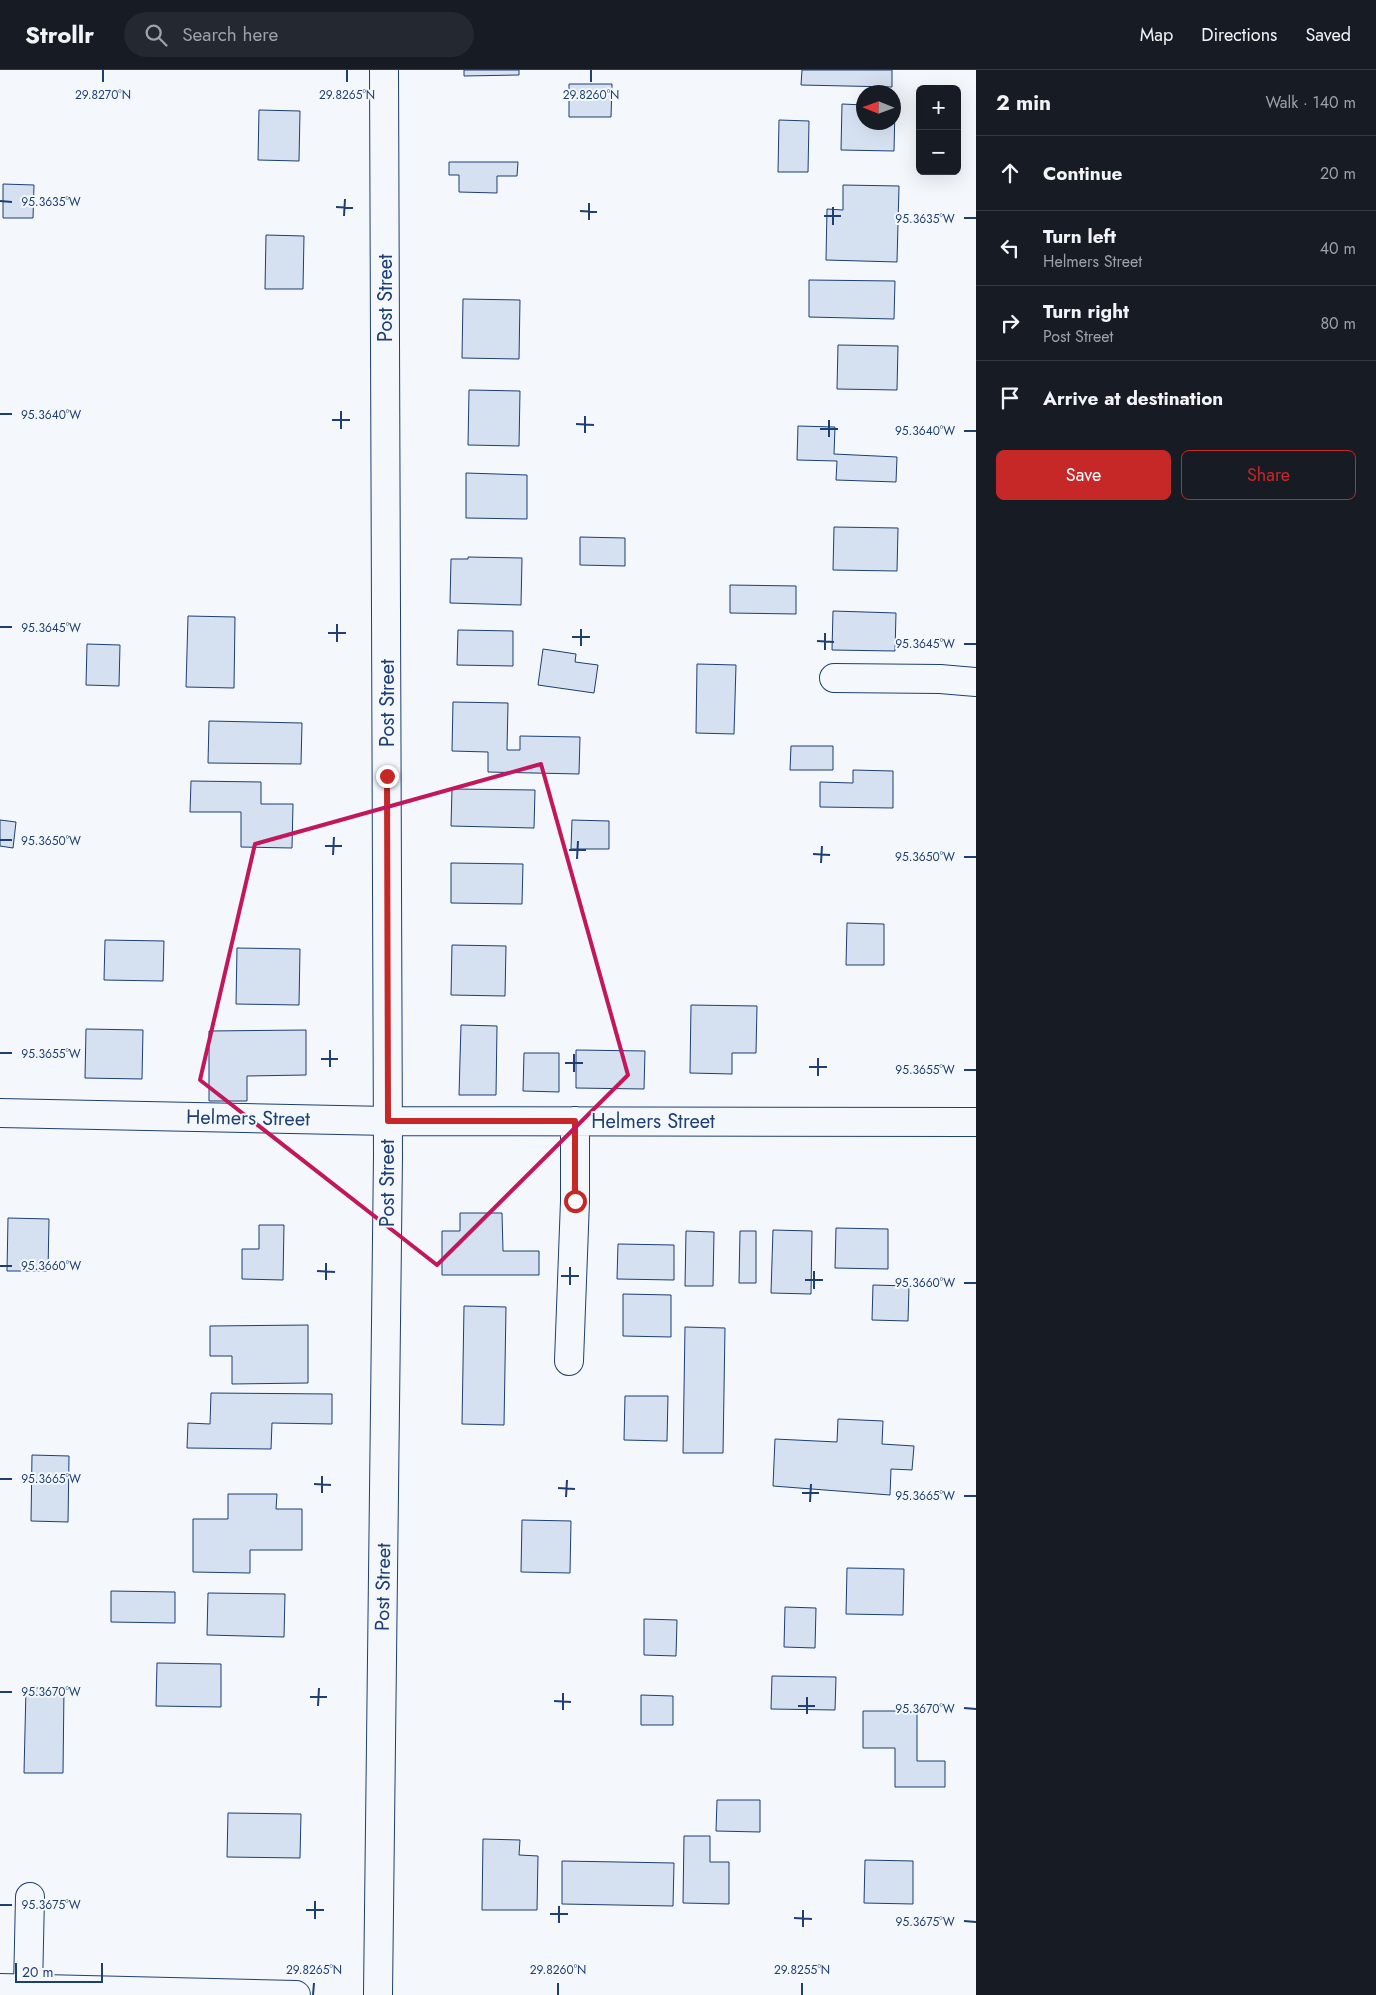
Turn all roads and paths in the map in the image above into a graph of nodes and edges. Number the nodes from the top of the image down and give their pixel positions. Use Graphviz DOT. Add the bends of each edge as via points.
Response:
graph roads {
  1 [pos="384,70"];
  2 [pos="834,678"];
  3 [pos="976,682"];
  4 [pos="0,1113"];
  5 [pos="388,1121"];
  6 [pos="575,1121"];
  7 [pos="976,1122"];
  8 [pos="569,1361"];
  9 [pos="30,1897"];
  10 [pos="0,1988"];
  11 [pos="28,1988"];
  12 [pos="150,1994"];
  13 [pos="296,1995"];
  14 [pos="378,1995"];
  1 -- 5 [label="street, Post Street"];
  2 -- 3 [label="street"];
  4 -- 5 [label="street, Helmers Street"];
  5 -- 6 [label="street, Helmers Street"];
  5 -- 14 [label="street, Post Street"];
  6 -- 7 [label="street, Helmers Street"];
  6 -- 8 [label="street"];
  9 -- 11 [label="street"];
  10 -- 11 [label="street"];
  11 -- 12 [label="street"];
  12 -- 13 [label="street"];
}
